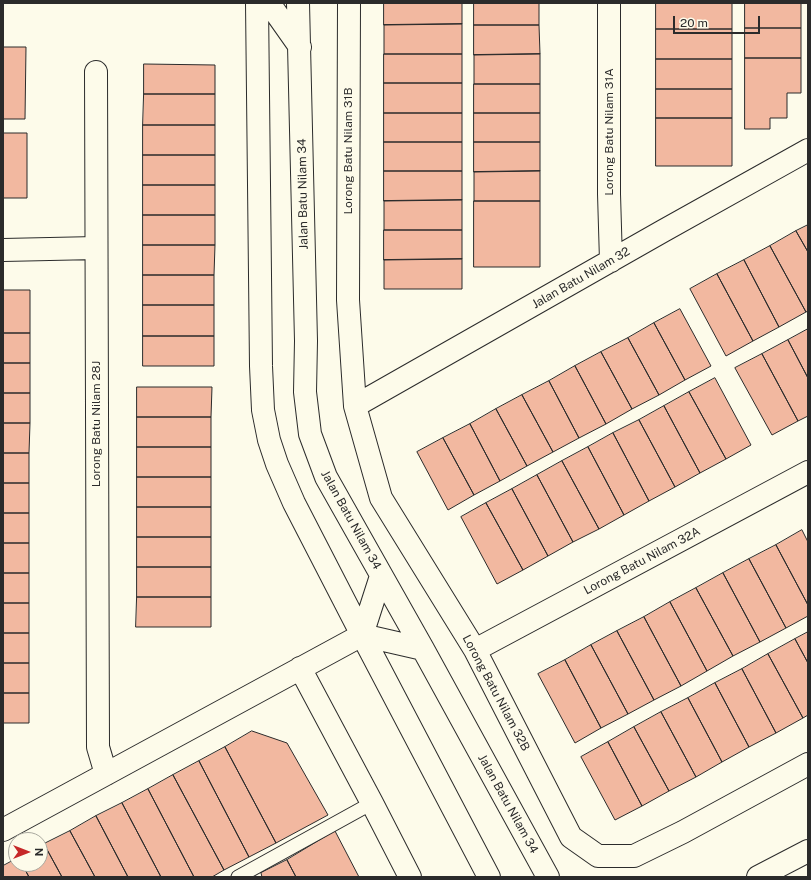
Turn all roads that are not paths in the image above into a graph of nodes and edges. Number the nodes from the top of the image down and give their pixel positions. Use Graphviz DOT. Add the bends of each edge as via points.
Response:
graph roads {
  1 [pos="257,3"];
  2 [pos="269,3"];
  3 [pos="298,3"];
  4 [pos="349,3"];
  5 [pos="609,3"];
  6 [pos="300,47"];
  7 [pos="96,72"];
  8 [pos="808,150"];
  9 [pos="96,248"];
  10 [pos="3,250"];
  11 [pos="611,261"];
  12 [pos="348,300"];
  13 [pos="355,406"];
  14 [pos="808,472"];
  15 [pos="381,576"];
  16 [pos="362,635"];
  17 [pos="424,649"];
  18 [pos="475,650"];
  19 [pos="300,668"];
  20 [pos="808,764"];
  21 [pos="106,774"];
  22 [pos="372,803"];
  23 [pos="3,830"];
  24 [pos="808,850"];
  25 [pos="238,877"];
  26 [pos="410,877"];
  27 [pos="490,877"];
  28 [pos="548,877"];
  29 [pos="758,877"];
  1 -- 16 [label="street" via="263,410 277,464 294,503"];
  2 -- 6 [label="street"];
  3 -- 6 [label="street, Jalan Batu Nilam 34"];
  4 -- 12 [label="street, Lorong Batu Nilam 31B"];
  5 -- 11 [label="street, Lorong Batu Nilam 31A"];
  6 -- 15 [label="street, Jalan Batu Nilam 34" via="306,392 310,434 326,477"];
  7 -- 9 [label="street, Lorong Batu Nilam 28J"];
  8 -- 11 [label="street, Jalan Batu Nilam 32"];
  9 -- 10 [label="street"];
  9 -- 21 [label="street, Lorong Batu Nilam 28J" via="98,747"];
  11 -- 13 [label="street, Jalan Batu Nilam 32"];
  12 -- 13 [label="street, Lorong Batu Nilam 32B"];
  13 -- 18 [label="street, Lorong Batu Nilam 32B" via="381,498"];
  14 -- 18 [label="street, Lorong Batu Nilam 32A"];
  15 -- 16 [label="street"];
  15 -- 17 [label="street, Jalan Batu Nilam 34"];
  16 -- 17 [label="street"];
  16 -- 19 [label="street"];
  16 -- 27 [label="street"];
  17 -- 28 [label="street, Jalan Batu Nilam 34"];
  18 -- 20 [label="street, Lorong Batu Nilam 32B" via="572,837 598,856 634,856"];
  19 -- 21 [label="street"];
  19 -- 22 [label="street"];
  21 -- 23 [label="street"];
  22 -- 25 [label="lane"];
  22 -- 26 [label="street"];
  24 -- 29 [label="street"];
}
